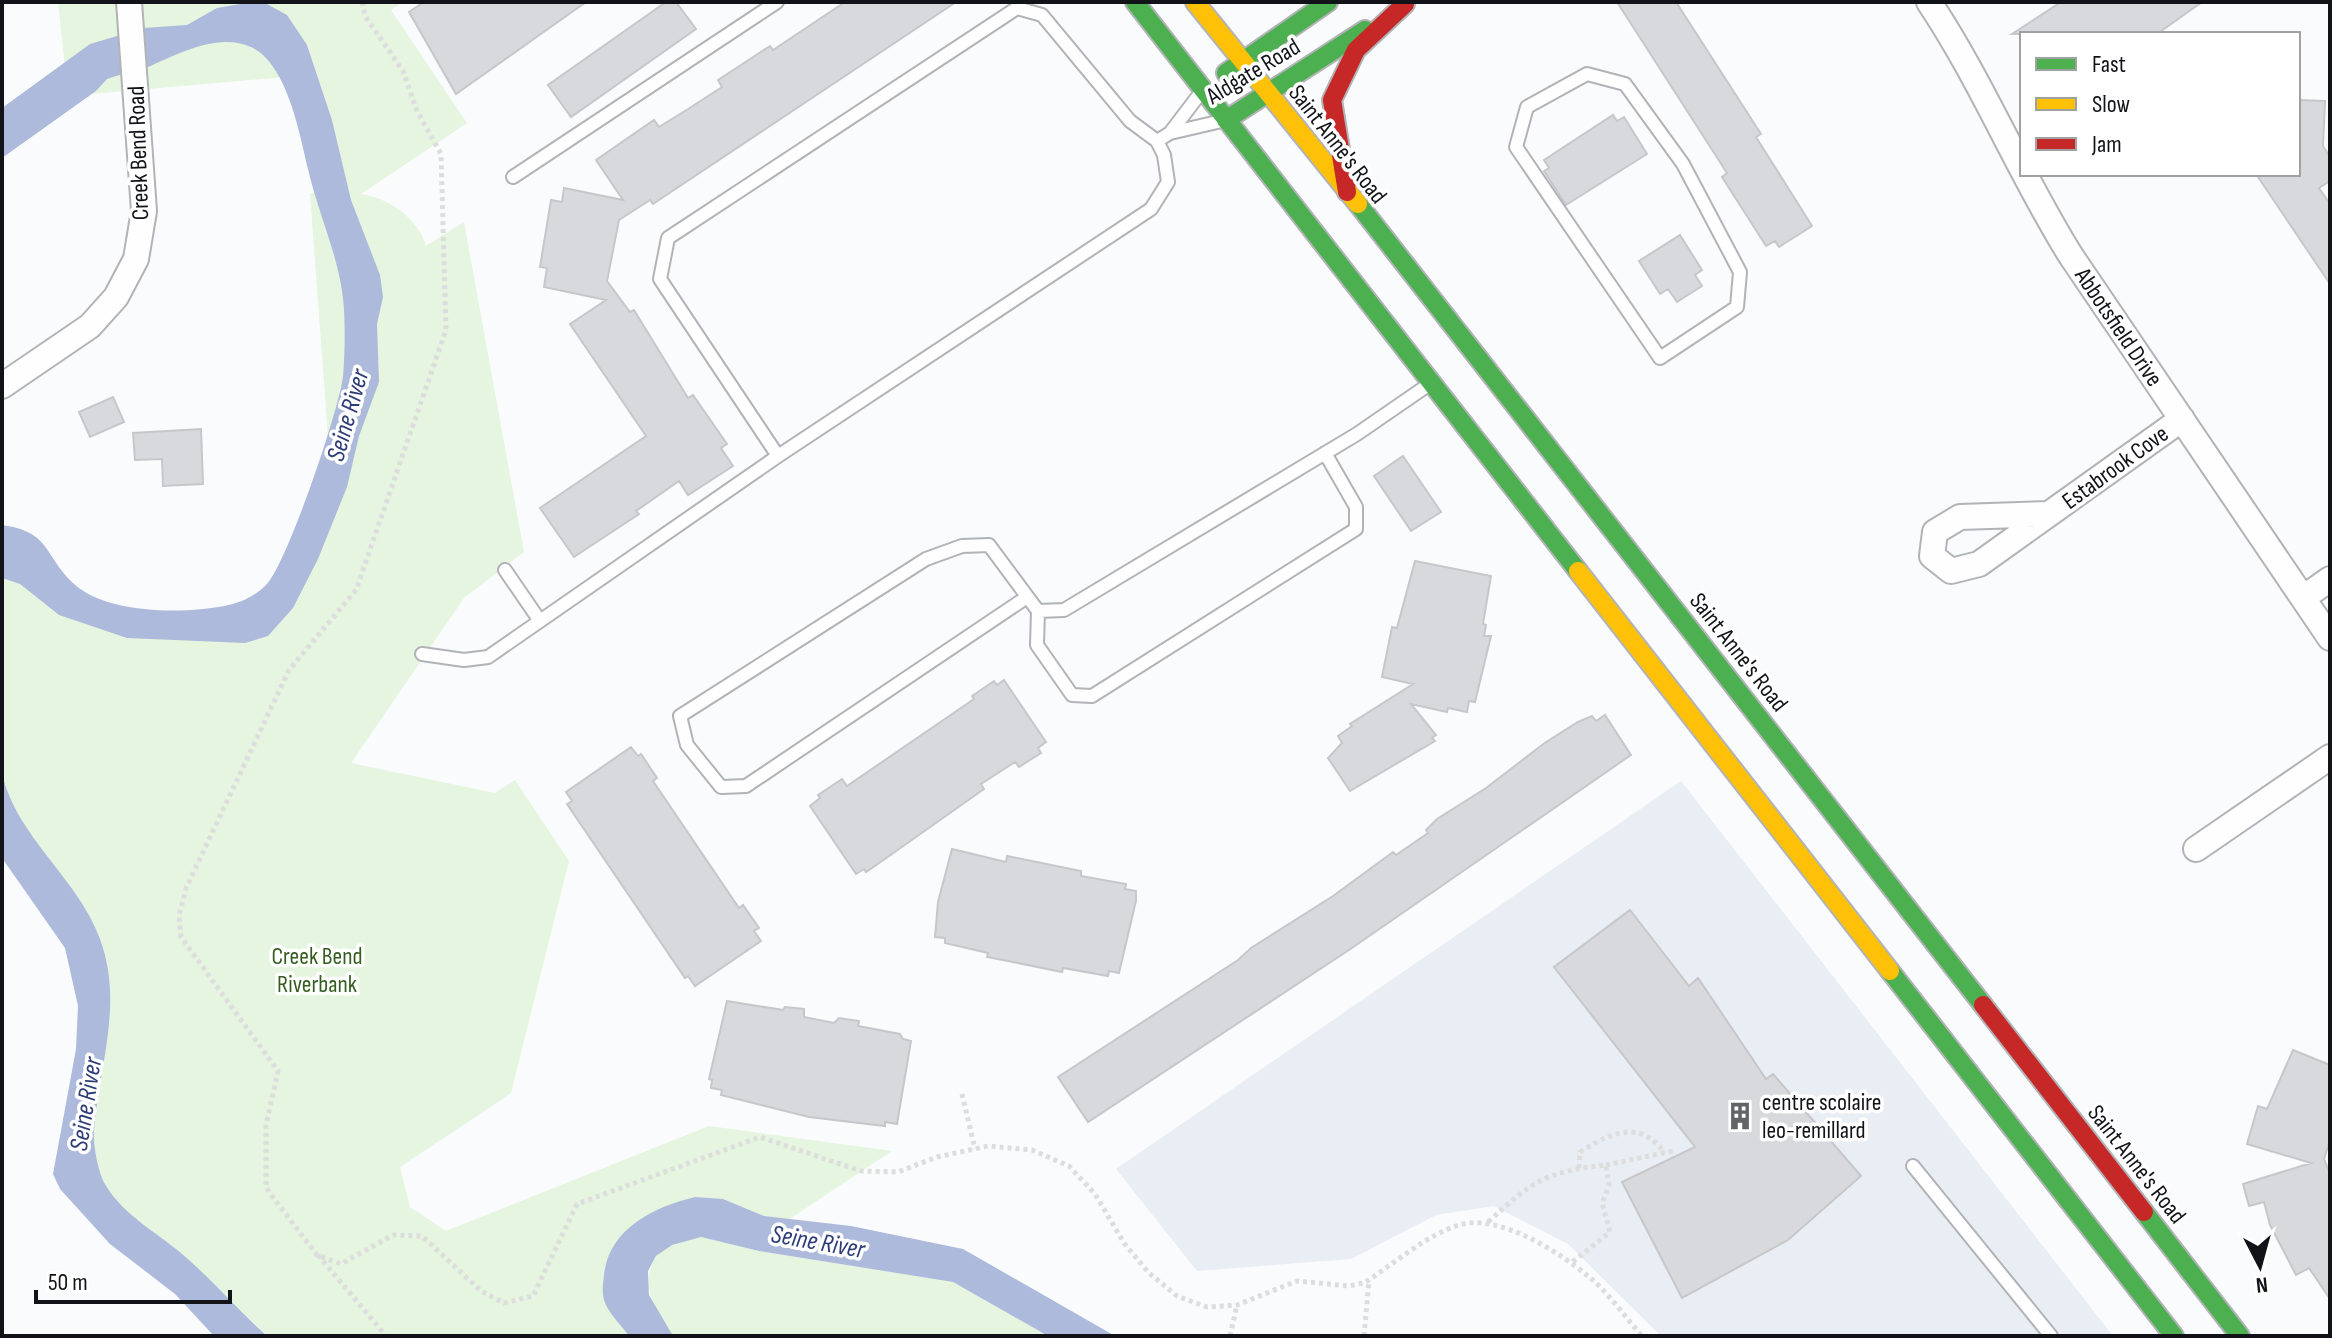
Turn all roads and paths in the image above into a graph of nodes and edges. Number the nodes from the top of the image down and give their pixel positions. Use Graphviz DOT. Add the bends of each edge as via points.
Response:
graph roads {
  1 [pos="129,2"];
  2 [pos="362,2"];
  3 [pos="777,2"];
  4 [pos="1135,2"];
  5 [pos="1195,2"];
  6 [pos="1328,2"];
  7 [pos="1407,3"];
  8 [pos="1941,6"];
  9 [pos="1241,62"];
  10 [pos="1203,90"];
  11 [pos="1268,93"];
  12 [pos="1226,120"];
  13 [pos="1170,133"];
  14 [pos="1157,141"];
  15 [pos="2020,167"];
  16 [pos="2024,176"];
  17 [pos="513,177"];
  18 [pos="1348,197"];
  19 [pos="1660,358"];
  20 [pos="1431,383"];
  21 [pos="2,386"];
  22 [pos="2182,419"];
  23 [pos="1325,453"];
  24 [pos="778,456"];
  25 [pos="2049,514"];
  26 [pos="505,570"];
  27 [pos="2330,579"];
  28 [pos="1027,597"];
  29 [pos="2303,598"];
  30 [pos="1038,611"];
  31 [pos="540,621"];
  32 [pos="2330,638"];
  33 [pos="422,654"];
  34 [pos="2330,757"];
  35 [pos="2196,849"];
  36 [pos="962,1094"];
  37 [pos="975,1149"];
  38 [pos="1673,1151"];
  39 [pos="1665,1153"];
  40 [pos="1606,1165"];
  41 [pos="1913,1166"];
  42 [pos="1579,1168"];
  43 [pos="1487,1223"];
  44 [pos="317,1255"];
  45 [pos="1570,1264"];
  46 [pos="1369,1280"];
  47 [pos="1237,1305"];
  48 [pos="386,1336"];
  49 [pos="1230,1336"];
  50 [pos="1364,1336"];
  51 [pos="1642,1336"];
  52 [pos="2051,1336"];
  53 [pos="2174,1336"];
  54 [pos="2240,1336"];
  1 -- 21 [label="street, Creek Bend Road" via="144,211 136,259 116,297 90,326"];
  2 -- 44 [label="path" via="365,16 403,71 441,154 446,330 356,590 289,670 186,888 179,916 181,937 278,1071 266,1125 266,1188"];
  3 -- 17 [label="lane"];
  4 -- 10 [label="main road"];
  5 -- 9 [label="main road, Saint Anne's Road"];
  6 -- 9 [label="main road, Aldgate Road"];
  7 -- 11 [label="main road, Aldgate Road"];
  7 -- 18 [label="main road" via="1356,50 1332,100"];
  8 -- 15 [label="street, Abbotsfield Drive"];
  9 -- 10 [label="main road, Aldgate Road"];
  9 -- 11 [label="main road, Saint Anne's Road"];
  10 -- 12 [label="main road"];
  10 -- 13 [label="lane, Aldgate Road"];
  11 -- 12 [label="main road, Aldgate Road"];
  11 -- 18 [label="main road, Saint Anne's Road"];
  12 -- 13 [label="lane, Aldgate Road"];
  12 -- 20 [label="main road"];
  13 -- 14 [label="lane"];
  14 -- 24 [label="lane" via="1168,182 1151,209"];
  14 -- 24 [label="lane" via="1130,121 1042,15 1017,8 668,238 660,279"];
  16 -- 22 [label="street, Abbotsfield Drive"];
  18 -- 54 [label="main road, Saint Anne's Road" via="1458,329"];
  19 -- 19 [label="lane" via="1737,307 1740,272 1683,164 1625,84 1587,74 1527,107 1516,147"];
  20 -- 23 [label="lane"];
  20 -- 53 [label="main road"];
  22 -- 25 [label="street, Estabrook Cove"];
  22 -- 29 [label="street, Abbotsfield Drive"];
  23 -- 30 [label="lane" via="1064,610"];
  23 -- 30 [label="lane" via="1356,507 1356,529 1092,696 1072,695 1037,645"];
  24 -- 31 [label="lane"];
  26 -- 31 [label="lane"];
  27 -- 29 [label="street"];
  28 -- 28 [label="lane" via="989,545 962,546 926,559 680,716 687,745 721,787 746,786"];
  28 -- 30 [label="lane"];
  29 -- 32 [label="street, Abbotsfield Drive"];
  31 -- 33 [label="lane" via="488,657 464,660"];
  34 -- 35 [label="street"];
  36 -- 37 [label="path"];
  37 -- 44 [label="path" via="898,1172 861,1171 760,1137 577,1204 533,1296 504,1303 481,1291 422,1236 393,1235 341,1264"];
  37 -- 47 [label="path" via="1032,1150 1069,1166 1095,1194 1149,1273 1177,1296 1207,1307"];
  38 -- 39 [label="path"];
  39 -- 40 [label="path"];
  39 -- 42 [label="path" via="1652,1136 1633,1130 1580,1152"];
  40 -- 42 [label="path"];
  40 -- 45 [label="path" via="1609,1185 1602,1203 1610,1232"];
  41 -- 52 [label="lane"];
  42 -- 43 [label="path" via="1537,1180"];
  43 -- 45 [label="path" via="1540,1243"];
  43 -- 46 [label="path" via="1457,1225"];
  44 -- 48 [label="path"];
  45 -- 51 [label="path" via="1590,1277"];
  46 -- 47 [label="path" via="1349,1286 1297,1281"];
  46 -- 50 [label="path"];
  47 -- 49 [label="path"];
}
